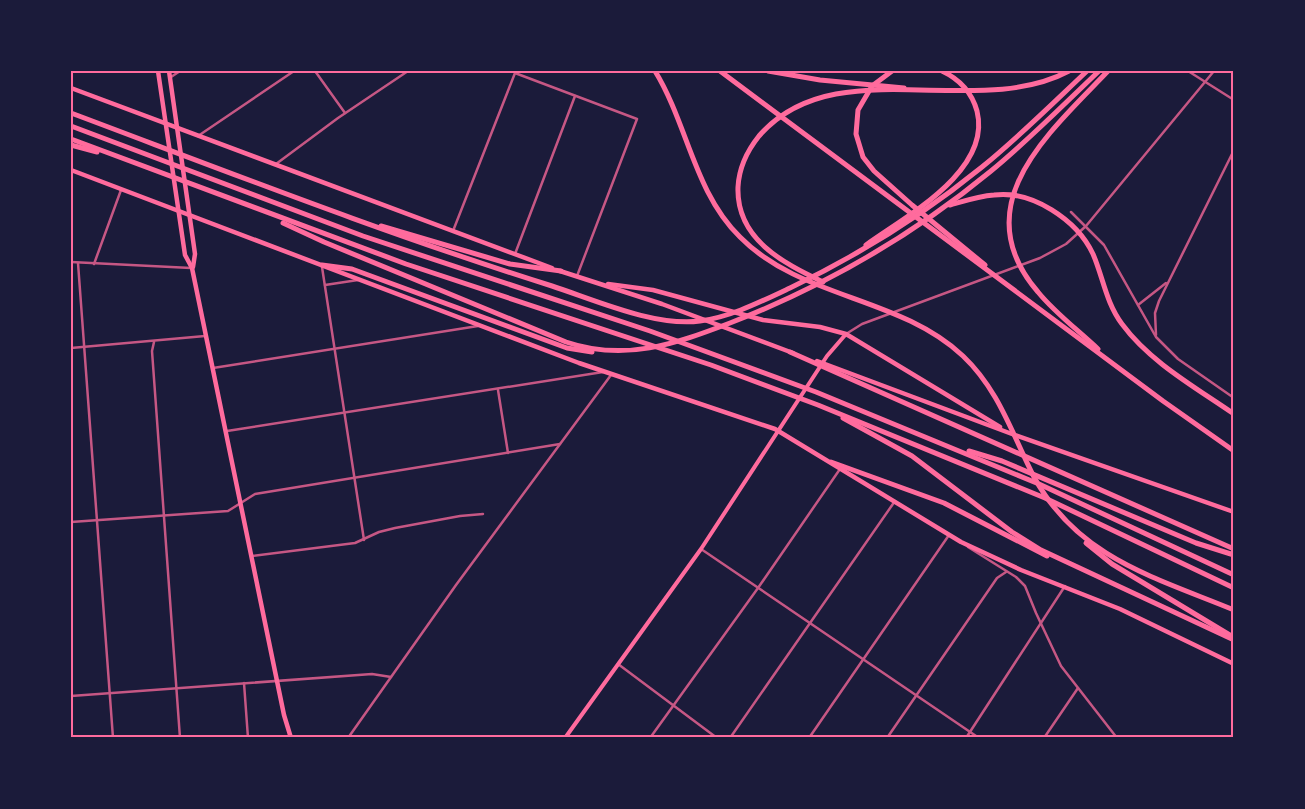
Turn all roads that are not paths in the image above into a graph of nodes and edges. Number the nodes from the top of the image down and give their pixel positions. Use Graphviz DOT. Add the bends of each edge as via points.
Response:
graph roads {
  1 [pos="158,71"];
  2 [pos="169,71"];
  3 [pos="180,71"];
  4 [pos="294,71"];
  5 [pos="315,71"];
  6 [pos="408,71"];
  7 [pos="655,71"];
  8 [pos="720,71"];
  9 [pos="768,71"];
  10 [pos="892,71"];
  11 [pos="942,71"];
  12 [pos="1069,71"];
  13 [pos="1087,71"];
  14 [pos="1099,71"];
  15 [pos="1108,71"];
  16 [pos="1188,71"];
  17 [pos="1214,71"];
  18 [pos="170,78"];
  19 [pos="1204,82"];
  20 [pos="71,88"];
  21 [pos="900,89"];
  22 [pos="575,96"];
  23 [pos="1234,100"];
  24 [pos="71,113"];
  25 [pos="345,113"];
  26 [pos="165,124"];
  27 [pos="71,126"];
  28 [pos="177,128"];
  29 [pos="198,136"];
  30 [pos="71,139"];
  31 [pos="71,145"];
  32 [pos="1234,150"];
  33 [pos="129,161"];
  34 [pos="275,165"];
  35 [pos="71,170"];
  36 [pos="122,189"];
  37 [pos="944,207"];
  38 [pos="253,208"];
  39 [pos="178,210"];
  40 [pos="1071,212"];
  41 [pos="188,214"];
  42 [pos="344,216"];
  43 [pos="1086,226"];
  44 [pos="453,232"];
  45 [pos="515,256"];
  46 [pos="844,261"];
  47 [pos="71,262"];
  48 [pos="78,263"];
  49 [pos="94,264"];
  50 [pos="322,265"];
  51 [pos="192,268"];
  52 [pos="561,271"];
  53 [pos="577,276"];
  54 [pos="362,280"];
  55 [pos="596,282"];
  56 [pos="1168,282"];
  57 [pos="325,285"];
  58 [pos="848,295"];
  59 [pos="1022,296"];
  60 [pos="1138,305"];
  61 [pos="480,326"];
  62 [pos="846,334"];
  63 [pos="206,336"];
  64 [pos="1156,336"];
  65 [pos="154,342"];
  66 [pos="71,348"];
  67 [pos="84,348"];
  68 [pos="335,349"];
  69 [pos="605,352"];
  70 [pos="790,352"];
  71 [pos="1113,364"];
  72 [pos="213,368"];
  73 [pos="603,372"];
  74 [pos="611,375"];
  75 [pos="498,390"];
  76 [pos="1234,398"];
  77 [pos="818,405"];
  78 [pos="344,413"];
  79 [pos="1234,414"];
  80 [pos="778,430"];
  81 [pos="1204,430"];
  82 [pos="227,431"];
  83 [pos="1012,434"];
  84 [pos="931,438"];
  85 [pos="560,444"];
  86 [pos="1234,446"];
  87 [pos="1234,451"];
  88 [pos="508,453"];
  89 [pos="831,462"];
  90 [pos="841,467"];
  91 [pos="354,477"];
  92 [pos="895,501"];
  93 [pos="242,502"];
  94 [pos="1234,512"];
  95 [pos="484,514"];
  96 [pos="164,515"];
  97 [pos="97,520"];
  98 [pos="71,522"];
  99 [pos="1075,532"];
  100 [pos="949,535"];
  101 [pos="364,540"];
  102 [pos="961,542"];
  103 [pos="701,549"];
  104 [pos="1234,549"];
  105 [pos="1234,555"];
  106 [pos="252,556"];
  107 [pos="1075,568"];
  108 [pos="1006,572"];
  109 [pos="1234,575"];
  110 [pos="1064,586"];
  111 [pos="758,588"];
  112 [pos="1234,588"];
  113 [pos="1234,611"];
  114 [pos="1041,623"];
  115 [pos="811,624"];
  116 [pos="1234,639"];
  117 [pos="864,660"];
  118 [pos="618,664"];
  119 [pos="1234,664"];
  120 [pos="391,677"];
  121 [pos="277,681"];
  122 [pos="244,683"];
  123 [pos="177,688"];
  124 [pos="1078,688"];
  125 [pos="110,693"];
  126 [pos="916,695"];
  127 [pos="71,696"];
  128 [pos="674,706"];
  129 [pos="970,732"];
  130 [pos="113,738"];
  131 [pos="180,738"];
  132 [pos="248,738"];
  133 [pos="291,738"];
  134 [pos="348,738"];
  135 [pos="565,738"];
  136 [pos="650,738"];
  137 [pos="717,738"];
  138 [pos="730,738"];
  139 [pos="809,738"];
  140 [pos="887,738"];
  141 [pos="966,738"];
  142 [pos="979,738"];
  143 [pos="1044,738"];
  144 [pos="1117,738"];
  1 -- 26 [label="main road"];
  2 -- 18 [label="main road"];
  3 -- 18 [label="street"];
  4 -- 29 [label="street"];
  5 -- 25 [label="street"];
  6 -- 25 [label="street"];
  7 -- 58 [label="highway" via="679,118 704,186 732,229 755,251 781,268"];
  8 -- 59 [label="highway"];
  9 -- 21 [label="highway"];
  10 -- 59 [label="highway" via="875,82 860,104 856,128 863,157 912,205"];
  11 -- 46 [label="highway" via="958,81 970,95 977,112 979,131 975,149 967,163 933,196"];
  12 -- 21 [label="highway" via="1033,85 993,90"];
  13 -- 46 [label="highway" via="1000,152 937,202"];
  14 -- 37 [label="highway" via="1007,158"];
  15 -- 71 [label="highway" via="1032,155 1014,188 1010,233 1017,260 1037,292"];
  16 -- 19 [label="street"];
  17 -- 19 [label="street"];
  18 -- 28 [label="main road"];
  19 -- 23 [label="street"];
  19 -- 43 [label="street"];
  20 -- 26 [label="main road"];
  21 -- 58 [label="highway" via="840,92 802,104 775,121 756,140 743,161 738,185 739,206 760,244 786,264"];
  22 -- 44 [label="street" via="515,73"];
  22 -- 45 [label="street"];
  22 -- 53 [label="street" via="637,119"];
  24 -- 42 [label="highway"];
  25 -- 34 [label="street"];
  26 -- 28 [label="main road"];
  26 -- 39 [label="main road"];
  27 -- 84 [label="highway" via="428,259 695,347"];
  28 -- 29 [label="main road"];
  28 -- 41 [label="main road"];
  29 -- 34 [label="main road"];
  30 -- 33 [label="highway"];
  31 -- 33 [label="highway"];
  32 -- 56 [label="street"];
  33 -- 38 [label="highway"];
  34 -- 44 [label="main road"];
  35 -- 36 [label="main road"];
  36 -- 39 [label="main road"];
  36 -- 49 [label="street"];
  37 -- 69 [label="highway" via="860,262 764,309 664,345 636,351"];
  37 -- 79 [label="highway" via="994,195 1035,201 1063,216 1078,231 1092,254 1121,323 1146,351"];
  38 -- 69 [label="highway" via="324,242 566,342"];
  38 -- 77 [label="highway" via="414,267 711,365"];
  39 -- 41 [label="main road"];
  39 -- 51 [label="main road" via="185,255"];
  40 -- 43 [label="street"];
  41 -- 50 [label="main road"];
  41 -- 51 [label="main road" via="195,254"];
  42 -- 46 [label="highway" via="461,257 669,321 709,320 766,299"];
  42 -- 52 [label="highway" via="510,264"];
  43 -- 60 [label="street" via="1104,245"];
  43 -- 62 [label="street" via="1066,244 1040,258 862,324"];
  44 -- 45 [label="main road"];
  45 -- 52 [label="main road"];
  47 -- 48 [label="street"];
  48 -- 49 [label="street"];
  48 -- 67 [label="street"];
  49 -- 51 [label="street"];
  50 -- 54 [label="main road"];
  50 -- 57 [label="street"];
  50 -- 69 [label="highway" via="352,269 575,350"];
  51 -- 63 [label="main road"];
  52 -- 53 [label="main road"];
  53 -- 55 [label="main road"];
  54 -- 57 [label="street"];
  54 -- 61 [label="main road"];
  55 -- 62 [label="main road" via="654,290 763,320 820,326"];
  55 -- 70 [label="main road"];
  56 -- 60 [label="street"];
  56 -- 64 [label="street" via="1155,313"];
  57 -- 68 [label="street"];
  58 -- 99 [label="highway" via="905,317 941,338 978,372 1003,410 1034,477"];
  59 -- 71 [label="highway"];
  60 -- 64 [label="street"];
  61 -- 68 [label="street"];
  61 -- 73 [label="main road"];
  62 -- 80 [label="main road"];
  62 -- 83 [label="main road"];
  63 -- 65 [label="street"];
  63 -- 72 [label="main road"];
  64 -- 76 [label="street" via="1178,360"];
  65 -- 67 [label="street"];
  65 -- 96 [label="street"];
  66 -- 67 [label="street"];
  67 -- 97 [label="street"];
  68 -- 72 [label="street"];
  68 -- 78 [label="street"];
  70 -- 83 [label="main road"];
  70 -- 104 [label="highway"];
  71 -- 81 [label="highway"];
  72 -- 82 [label="main road"];
  73 -- 74 [label="main road"];
  73 -- 75 [label="street"];
  74 -- 80 [label="main road"];
  74 -- 85 [label="street"];
  75 -- 78 [label="street"];
  75 -- 88 [label="street"];
  77 -- 107 [label="highway" via="912,456 1012,532"];
  77 -- 112 [label="highway" via="1036,495"];
  78 -- 82 [label="street"];
  78 -- 91 [label="street"];
  80 -- 89 [label="main road"];
  80 -- 103 [label="main road"];
  81 -- 86 [label="highway"];
  81 -- 87 [label="highway"];
  82 -- 93 [label="main road"];
  83 -- 94 [label="main road"];
  84 -- 105 [label="highway" via="1002,461 1182,538"];
  84 -- 109 [label="highway" via="1072,499"];
  85 -- 88 [label="street"];
  85 -- 120 [label="street"];
  88 -- 91 [label="street"];
  89 -- 90 [label="main road"];
  89 -- 107 [label="highway" via="937,499 1028,548"];
  90 -- 92 [label="main road"];
  90 -- 111 [label="street"];
  91 -- 93 [label="street" via="255,494"];
  91 -- 101 [label="street"];
  92 -- 100 [label="main road"];
  92 -- 115 [label="street"];
  93 -- 96 [label="street" via="228,511"];
  93 -- 106 [label="main road"];
  95 -- 101 [label="street" via="395,528"];
  96 -- 97 [label="street"];
  96 -- 123 [label="street"];
  97 -- 98 [label="street"];
  97 -- 125 [label="street"];
  99 -- 113 [label="highway" via="1121,562"];
  99 -- 116 [label="highway" via="1112,564"];
  100 -- 102 [label="main road"];
  100 -- 117 [label="street"];
  101 -- 106 [label="street"];
  102 -- 108 [label="street"];
  102 -- 110 [label="main road" via="1006,564"];
  103 -- 111 [label="street"];
  103 -- 118 [label="main road"];
  106 -- 121 [label="main road"];
  107 -- 116 [label="highway"];
  108 -- 114 [label="street" via="1025,586"];
  108 -- 126 [label="street" via="997,578"];
  110 -- 114 [label="street"];
  110 -- 119 [label="main road"];
  111 -- 115 [label="street"];
  111 -- 128 [label="street"];
  114 -- 124 [label="street" via="1053,652"];
  114 -- 129 [label="street"];
  115 -- 117 [label="street"];
  115 -- 138 [label="street"];
  117 -- 126 [label="street"];
  117 -- 139 [label="street"];
  118 -- 128 [label="street"];
  118 -- 135 [label="main road"];
  120 -- 121 [label="street" via="372,674"];
  120 -- 134 [label="street"];
  121 -- 122 [label="street"];
  121 -- 133 [label="main road"];
  122 -- 123 [label="street"];
  122 -- 132 [label="street"];
  123 -- 125 [label="street"];
  123 -- 131 [label="street"];
  124 -- 143 [label="street"];
  124 -- 144 [label="street"];
  125 -- 127 [label="street"];
  125 -- 130 [label="street"];
  126 -- 129 [label="street"];
  126 -- 140 [label="street"];
  128 -- 136 [label="street"];
  128 -- 137 [label="street"];
  129 -- 141 [label="street"];
  129 -- 142 [label="street"];
}
